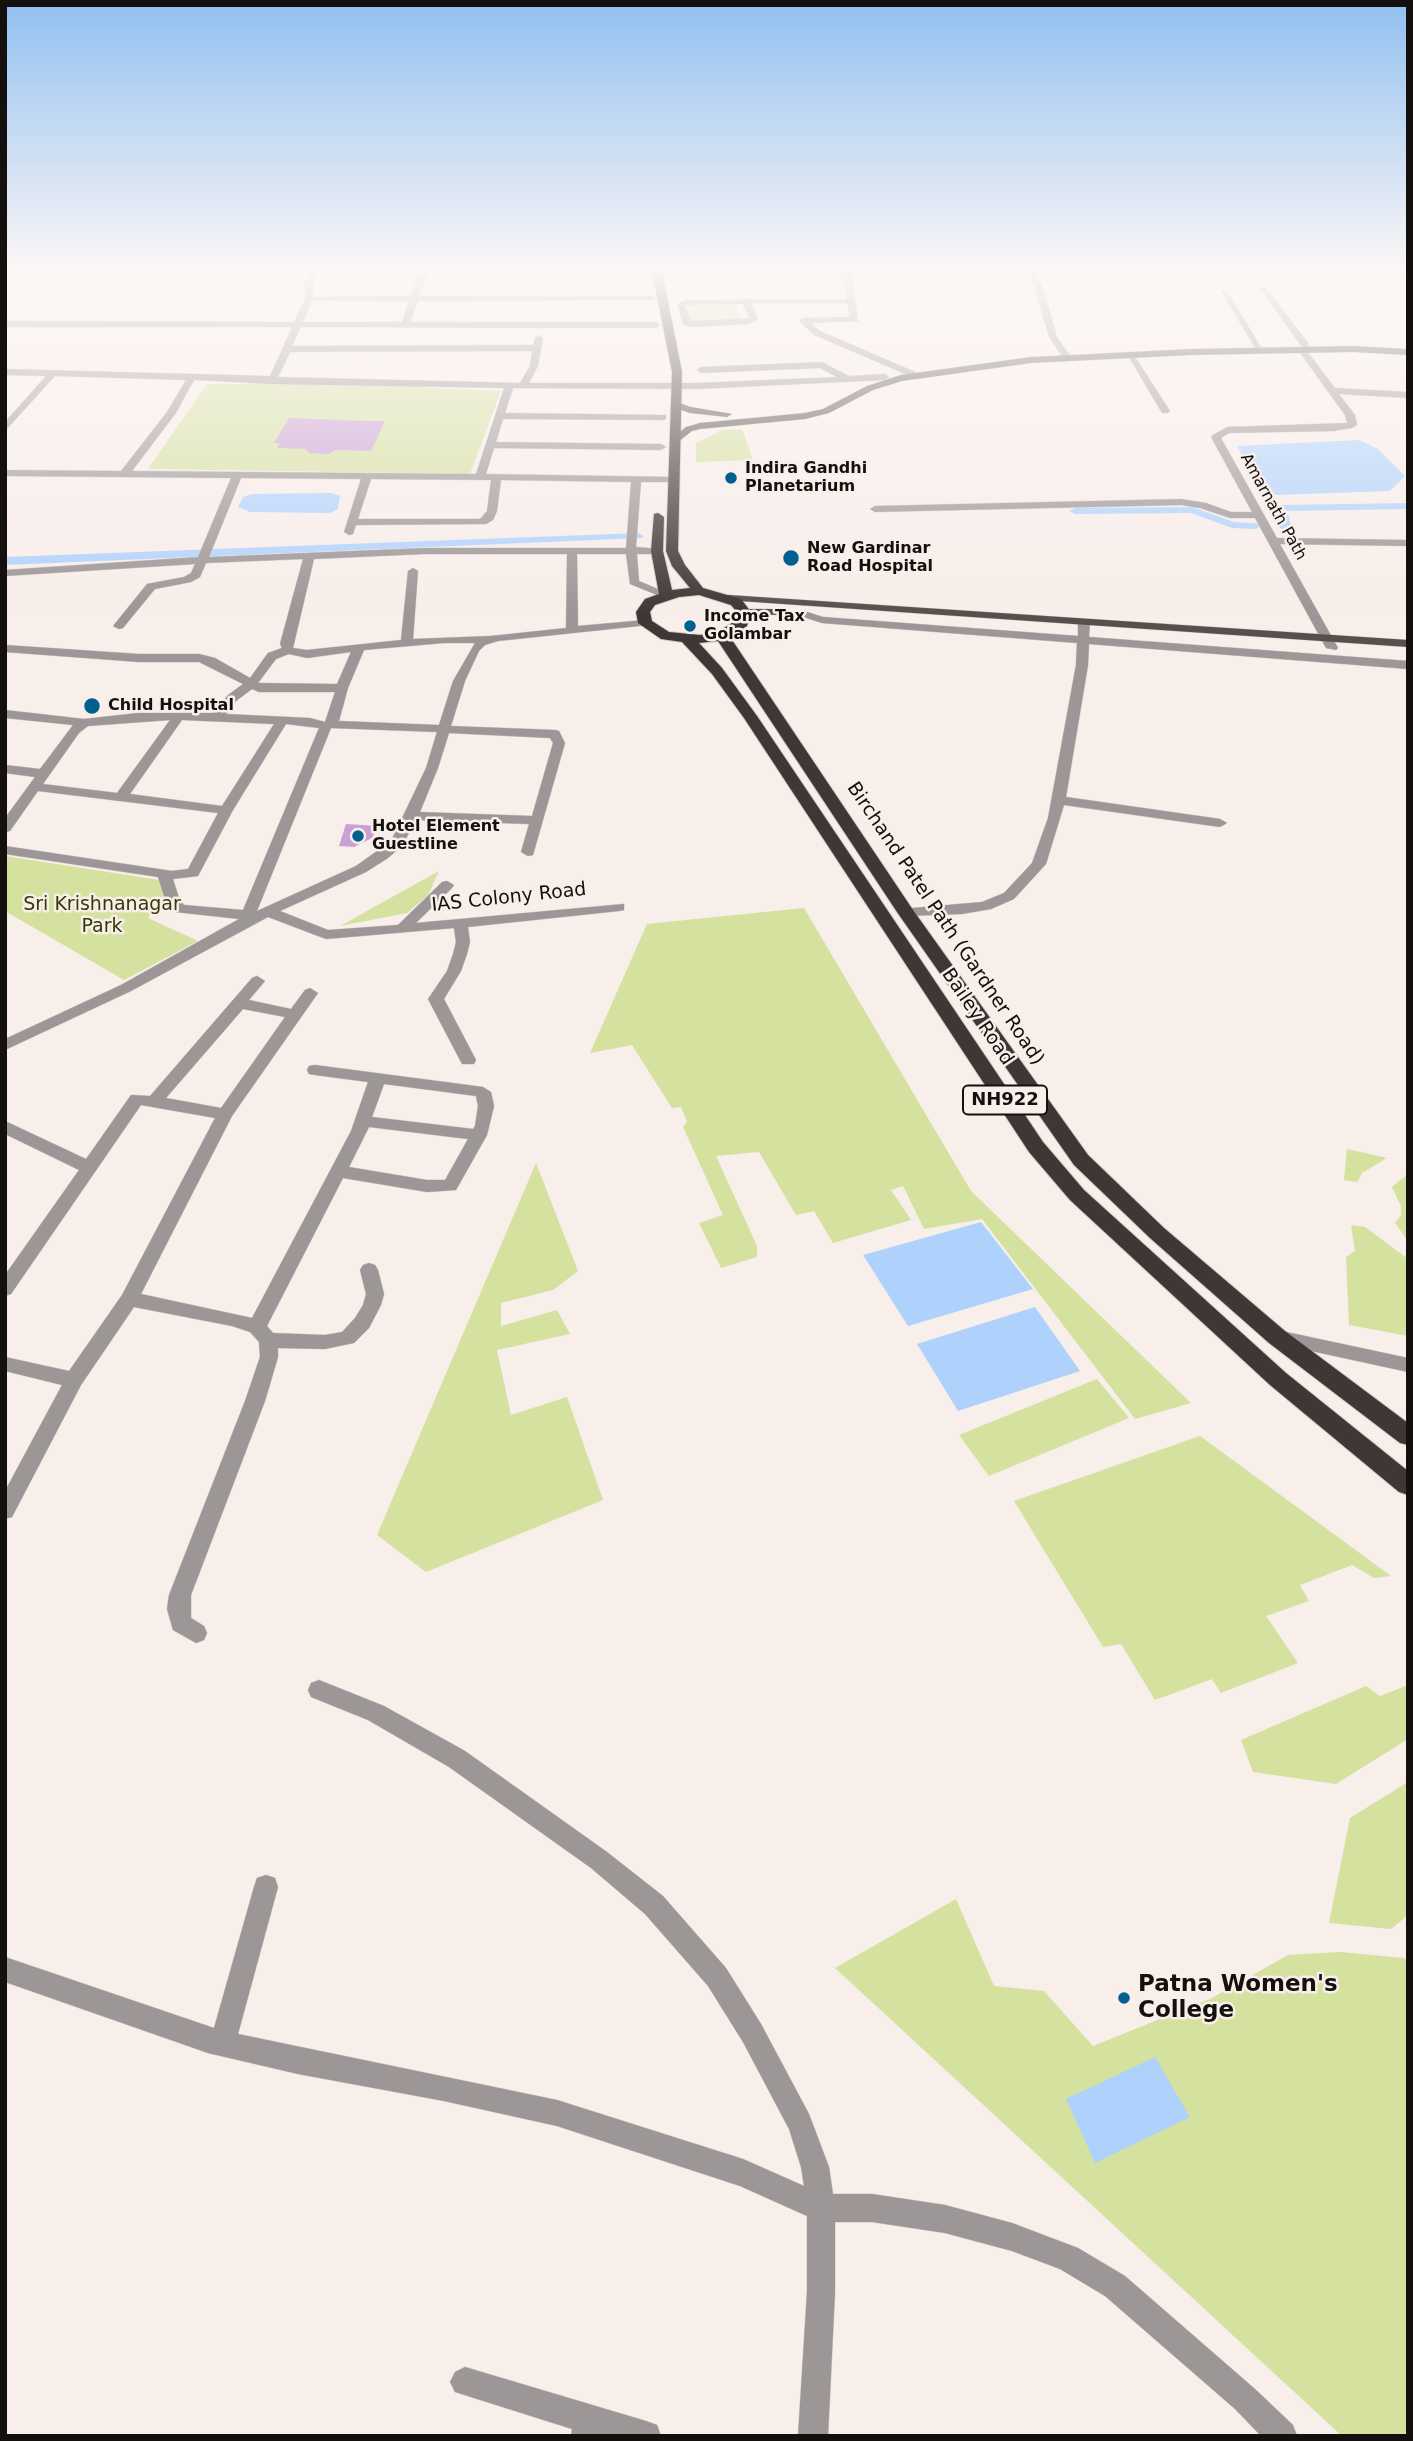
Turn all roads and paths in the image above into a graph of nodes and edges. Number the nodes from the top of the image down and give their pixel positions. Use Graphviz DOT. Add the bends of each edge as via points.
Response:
graph roads {
  1 [pos="43,385"];
  2 [pos="187,385"];
  3 [pos="457,385"];
  4 [pos="695,385"];
  5 [pos="866,385"];
  6 [pos="879,385"];
  7 [pos="1149,385"];
  8 [pos="1328,385"];
  9 [pos="509,386"];
  10 [pos="523,386"];
  11 [pos="671,386"];
  12 [pos="1332,391"];
  13 [pos="1405,400"];
  14 [pos="676,405"];
  15 [pos="1165,411"];
  16 [pos="500,416"];
  17 [pos="5,428"];
  18 [pos="675,439"];
  19 [pos="490,445"];
  20 [pos="661,458"];
  21 [pos="5,472"];
  22 [pos="125,473"];
  23 [pos="237,474"];
  24 [pos="367,475"];
  25 [pos="480,476"];
  26 [pos="497,476"];
  27 [pos="636,478"];
  28 [pos="673,479"];
  29 [pos="875,509"];
  30 [pos="1259,515"];
  31 [pos="1273,541"];
  32 [pos="1408,543"];
  33 [pos="632,544"];
  34 [pos="572,550"];
  35 [pos="657,551"];
  36 [pos="205,555"];
  37 [pos="309,556"];
  38 [pos="413,571"];
  39 [pos="5,573"];
  40 [pos="699,591"];
  41 [pos="666,595"];
  42 [pos="729,598"];
  43 [pos="744,612"];
  44 [pos="801,613"];
  45 [pos="645,623"];
  46 [pos="119,626"];
  47 [pos="1084,630"];
  48 [pos="572,632"];
  49 [pos="722,636"];
  50 [pos="490,639"];
  51 [pos="688,639"];
  52 [pos="407,642"];
  53 [pos="1330,643"];
  54 [pos="1408,644"];
  55 [pos="359,647"];
  56 [pos="5,648"];
  57 [pos="288,650"];
  58 [pos="1408,653"];
  59 [pos="1408,665"];
  60 [pos="251,684"];
  61 [pos="342,688"];
  62 [pos="5,714"];
  63 [pos="179,716"];
  64 [pos="217,717"];
  65 [pos="282,720"];
  66 [pos="84,723"];
  67 [pos="329,725"];
  68 [pos="445,729"];
  69 [pos="5,769"];
  70 [pos="46,774"];
  71 [pos="37,786"];
  72 [pos="121,797"];
  73 [pos="1058,800"];
  74 [pos="226,810"];
  75 [pos="411,816"];
  76 [pos="538,820"];
  77 [pos="1220,823"];
  78 [pos="5,828"];
  79 [pos="5,850"];
  80 [pos="528,852"];
  81 [pos="164,874"];
  82 [pos="447,885"];
  83 [pos="619,907"];
  84 [pos="269,912"];
  85 [pos="906,912"];
  86 [pos="246,918"];
  87 [pos="460,922"];
  88 [pos="402,929"];
  89 [pos="257,981"];
  90 [pos="310,993"];
  91 [pos="239,1003"];
  92 [pos="292,1014"];
  93 [pos="5,1045"];
  94 [pos="468,1060"];
  95 [pos="315,1070"];
  96 [pos="377,1080"];
  97 [pos="154,1102"];
  98 [pos="225,1114"];
  99 [pos="362,1121"];
  100 [pos="8,1134"];
  101 [pos="479,1135"];
  102 [pos="89,1168"];
  103 [pos="338,1171"];
  104 [pos="369,1270"];
  105 [pos="5,1289"];
  106 [pos="129,1299"];
  107 [pos="263,1334"];
  108 [pos="1277,1337"];
  109 [pos="5,1364"];
  110 [pos="1408,1365"];
  111 [pos="74,1380"];
  112 [pos="1408,1436"];
  113 [pos="1408,1485"];
  114 [pos="5,1511"];
  115 [pos="195,1633"];
  116 [pos="318,1690"];
  117 [pos="266,1887"];
  118 [pos="5,1969"];
  119 [pos="223,2043"];
  120 [pos="821,2208"];
  121 [pos="465,2382"];
  122 [pos="587,2428"];
  123 [pos="646,2436"];
  124 [pos="813,2436"];
  125 [pos="1282,2436"];
  1 -- 17 [label="street"];
  2 -- 22 [label="street"];
  3 -- 9 [label="street"];
  4 -- 11 [label="street"];
  5 -- 14 [label="main road" via="799,410 722,414"];
  6 -- 18 [label="main road" via="805,416 713,424 689,429"];
  7 -- 15 [label="street"];
  8 -- 12 [label="street, Amarnath Path"];
  9 -- 10 [label="street"];
  9 -- 16 [label="street"];
  10 -- 11 [label="street"];
  11 -- 14 [label="highway"];
  11 -- 20 [label="highway"];
  12 -- 13 [label="street" via="1395,394"];
  12 -- 30 [label="street, Amarnath Path" via="1352,425 1227,430 1216,436"];
  14 -- 18 [label="highway"];
  16 -- 19 [label="street"];
  16 -- 20 [label="street"];
  18 -- 28 [label="highway"];
  19 -- 20 [label="street"];
  19 -- 25 [label="street"];
  20 -- 27 [label="street"];
  20 -- 28 [label="street"];
  20 -- 35 [label="highway"];
  21 -- 22 [label="street"];
  22 -- 23 [label="street"];
  23 -- 24 [label="street"];
  23 -- 36 [label="street"];
  24 -- 25 [label="street"];
  24 -- 26 [label="street" via="350,527 489,523"];
  25 -- 26 [label="street"];
  26 -- 27 [label="street"];
  27 -- 33 [label="street"];
  28 -- 40 [label="highway" via="672,551"];
  29 -- 30 [label="street" via="1181,502 1230,516"];
  30 -- 31 [label="street, Amarnath Path"];
  31 -- 32 [label="street"];
  31 -- 53 [label="street, Amarnath Path"];
  33 -- 34 [label="street"];
  33 -- 35 [label="street"];
  33 -- 41 [label="street" via="635,582"];
  34 -- 37 [label="street"];
  34 -- 48 [label="street"];
  35 -- 41 [label="highway"];
  36 -- 37 [label="street"];
  36 -- 39 [label="street"];
  36 -- 46 [label="street" via="194,578 159,583 146,590"];
  37 -- 57 [label="street"];
  38 -- 52 [label="street"];
  40 -- 41 [label="highway"];
  40 -- 42 [label="highway"];
  41 -- 45 [label="highway" via="645,607"];
  42 -- 43 [label="highway"];
  42 -- 47 [label="main road"];
  43 -- 44 [label="main road"];
  43 -- 49 [label="highway" via="743,623"];
  44 -- 47 [label="street" via="822,620"];
  45 -- 48 [label="street"];
  45 -- 51 [label="highway" via="666,636"];
  47 -- 53 [label="main road"];
  47 -- 59 [label="street"];
  47 -- 73 [label="street"];
  48 -- 50 [label="street"];
  49 -- 51 [label="highway"];
  49 -- 85 [label="highway, Birchand Patel Path (Gardner Road) / NH922"];
  50 -- 52 [label="street"];
  50 -- 68 [label="street" via="477,646 463,672"];
  51 -- 113 [label="highway, Bailey Road / NH922" via="750,716 1036,1147 1077,1195 1278,1379"];
  52 -- 55 [label="street"];
  53 -- 54 [label="main road"];
  53 -- 58 [label="main road"];
  55 -- 57 [label="street" via="307,654"];
  55 -- 61 [label="street"];
  56 -- 60 [label="street" via="199,658"];
  57 -- 60 [label="street" via="272,656"];
  60 -- 61 [label="street"];
  60 -- 64 [label="street"];
  61 -- 67 [label="street"];
  62 -- 66 [label="street"];
  63 -- 64 [label="street"];
  63 -- 66 [label="street"];
  63 -- 72 [label="street"];
  64 -- 65 [label="street"];
  65 -- 67 [label="street"];
  65 -- 74 [label="street"];
  66 -- 70 [label="street"];
  67 -- 68 [label="street"];
  67 -- 86 [label="street"];
  68 -- 75 [label="street"];
  68 -- 76 [label="street" via="555,734 559,743"];
  69 -- 70 [label="street"];
  70 -- 71 [label="street"];
  71 -- 72 [label="street"];
  71 -- 78 [label="street"];
  72 -- 74 [label="street"];
  73 -- 77 [label="street"];
  73 -- 85 [label="street" via="1039,864 1009,896 962,910"];
  74 -- 81 [label="street" via="193,873"];
  75 -- 76 [label="street"];
  75 -- 84 [label="street" via="397,843 383,855"];
  76 -- 80 [label="street"];
  79 -- 81 [label="street"];
  81 -- 86 [label="street" via="174,905 180,909"];
  82 -- 88 [label="street, IAS Colony Road"];
  83 -- 87 [label="street, IAS Colony Road"];
  84 -- 86 [label="street"];
  84 -- 88 [label="street, IAS Colony Road" via="326,934"];
  85 -- 108 [label="highway, Birchand Patel Path (Gardner Road) / NH922" via="1081,1160"];
  86 -- 93 [label="street" via="126,988"];
  87 -- 88 [label="street, IAS Colony Road"];
  87 -- 94 [label="street" via="460,954 436,999"];
  89 -- 91 [label="street"];
  90 -- 92 [label="street"];
  91 -- 92 [label="street"];
  91 -- 97 [label="street"];
  92 -- 98 [label="street"];
  95 -- 96 [label="street"];
  96 -- 99 [label="street"];
  96 -- 101 [label="street" via="483,1092 486,1106"];
  97 -- 98 [label="street"];
  97 -- 102 [label="street" via="137,1099"];
  98 -- 106 [label="street"];
  99 -- 101 [label="street"];
  99 -- 103 [label="street"];
  100 -- 102 [label="street"];
  101 -- 103 [label="street" via="450,1186"];
  102 -- 105 [label="street"];
  103 -- 107 [label="street"];
  104 -- 107 [label="street" via="374,1284 372,1305 347,1338 325,1342"];
  106 -- 107 [label="street" via="202,1311"];
  106 -- 111 [label="street"];
  107 -- 115 [label="street" via="269,1357 180,1595 181,1623"];
  108 -- 110 [label="street"];
  108 -- 112 [label="highway, Birchand Patel Path (Gardner Road) / NH922"];
  109 -- 111 [label="street"];
  111 -- 114 [label="street"];
  116 -- 120 [label="street" via="376,1713 457,1759 653,1905 717,1977 752,2034 800,2123 816,2167"];
  117 -- 119 [label="street"];
  118 -- 119 [label="street"];
  119 -- 120 [label="street" via="558,2113 743,2173"];
  120 -- 124 [label="street"];
  120 -- 125 [label="street" via="872,2208 946,2219 1068,2258 1115,2286"];
  121 -- 122 [label="street"];
  122 -- 123 [label="street"];
}
